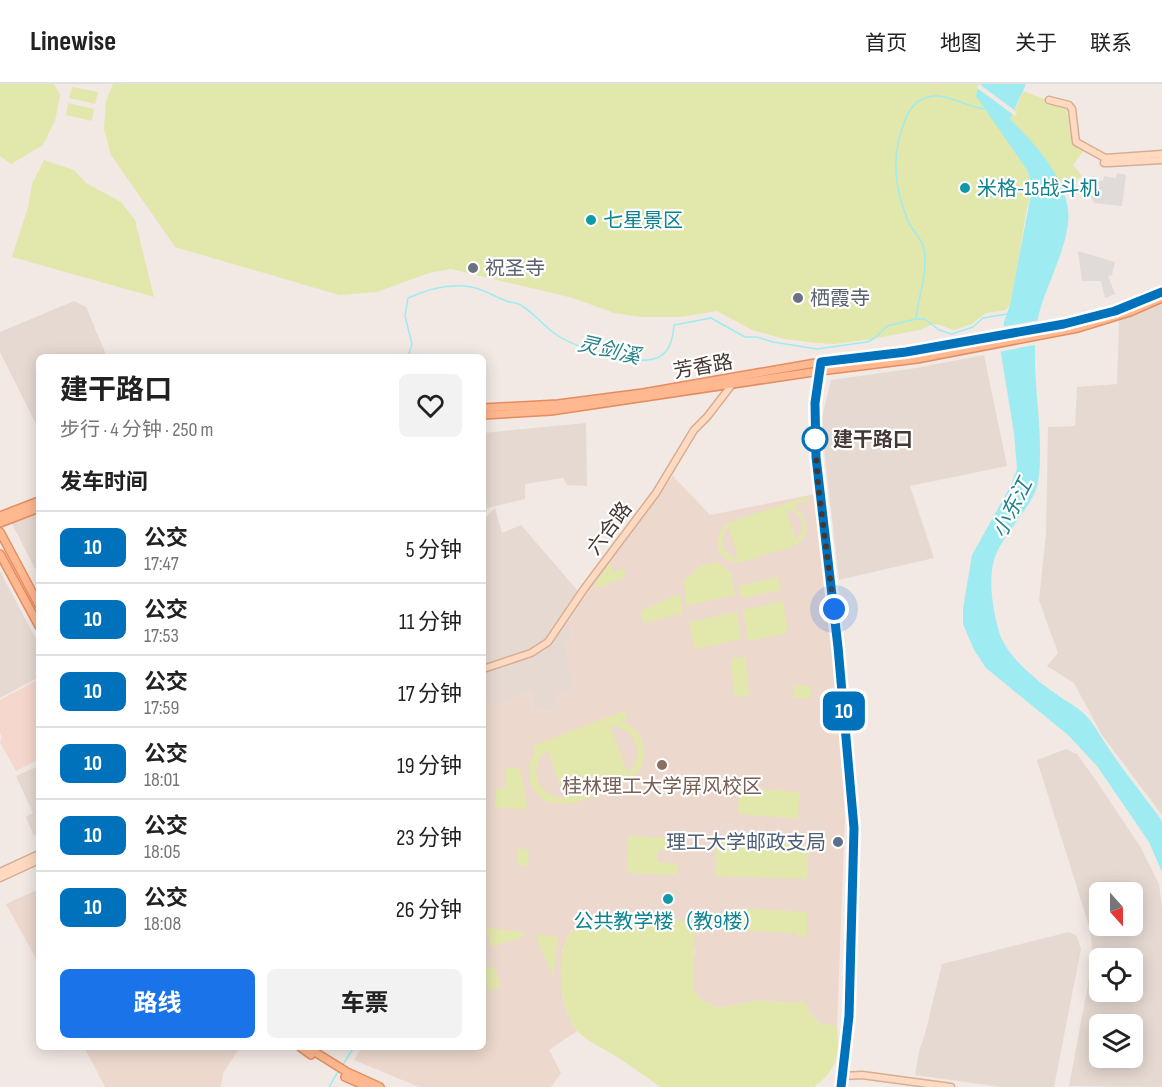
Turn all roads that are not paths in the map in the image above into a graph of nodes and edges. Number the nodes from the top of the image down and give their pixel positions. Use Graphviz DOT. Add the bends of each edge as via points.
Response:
graph roads {
  1 [pos="1049,100"];
  2 [pos="1162,154"];
  3 [pos="1105,160"];
  4 [pos="1162,160"];
  5 [pos="1162,292"];
  6 [pos="1162,298"];
  7 [pos="1043,331"];
  8 [pos="998,339"];
  9 [pos="821,362"];
  10 [pos="820,371"];
  11 [pos="735,381"];
  12 [pos="486,408"];
  13 [pos="486,415"];
  14 [pos="36,502"];
  15 [pos="36,509"];
  16 [pos="0,516"];
  17 [pos="0,523"];
  18 [pos="0,532"];
  19 [pos="0,554"];
  20 [pos="36,599"];
  21 [pos="36,620"];
  22 [pos="486,668"];
  23 [pos="36,855"];
  24 [pos="36,861"];
  25 [pos="0,872"];
  26 [pos="0,878"];
  27 [pos="305,1050"];
  28 [pos="311,1050"];
  29 [pos="331,1066"];
  30 [pos="346,1074"];
  31 [pos="843,1076"];
  32 [pos="368,1087"];
  33 [pos="380,1087"];
  34 [pos="842,1087"];
  35 [pos="951,1087"];
  1 -- 3 [label="main road" via="1072,108 1076,142"];
  2 -- 3 [label="main road"];
  3 -- 4 [label="main road"];
  5 -- 7 [label="main road" via="1115,311"];
  6 -- 7 [label="main road" via="1098,322"];
  7 -- 8 [label="main road"];
  8 -- 9 [label="main road"];
  8 -- 10 [label="main road" via="917,359"];
  9 -- 10 [label="main road"];
  9 -- 11 [label="main road, 芳香路"];
  10 -- 11 [label="main road, 芳香路"];
  10 -- 31 [label="main road" via="815,403 816,457 854,828"];
  11 -- 12 [label="main road, 芳香路" via="558,404"];
  11 -- 13 [label="main road, 芳香路" via="551,411"];
  11 -- 22 [label="main road, 六合路" via="694,430 656,494 548,642 531,653"];
  14 -- 16 [label="main road"];
  15 -- 17 [label="main road"];
  18 -- 20 [label="main road"];
  19 -- 21 [label="main road"];
  23 -- 25 [label="main road"];
  24 -- 26 [label="main road"];
  27 -- 29 [label="main road"];
  28 -- 29 [label="main road"];
  29 -- 30 [label="main road"];
  30 -- 32 [label="main road"];
  30 -- 33 [label="main road"];
  31 -- 34 [label="main road"];
  31 -- 35 [label="main road"];
}
